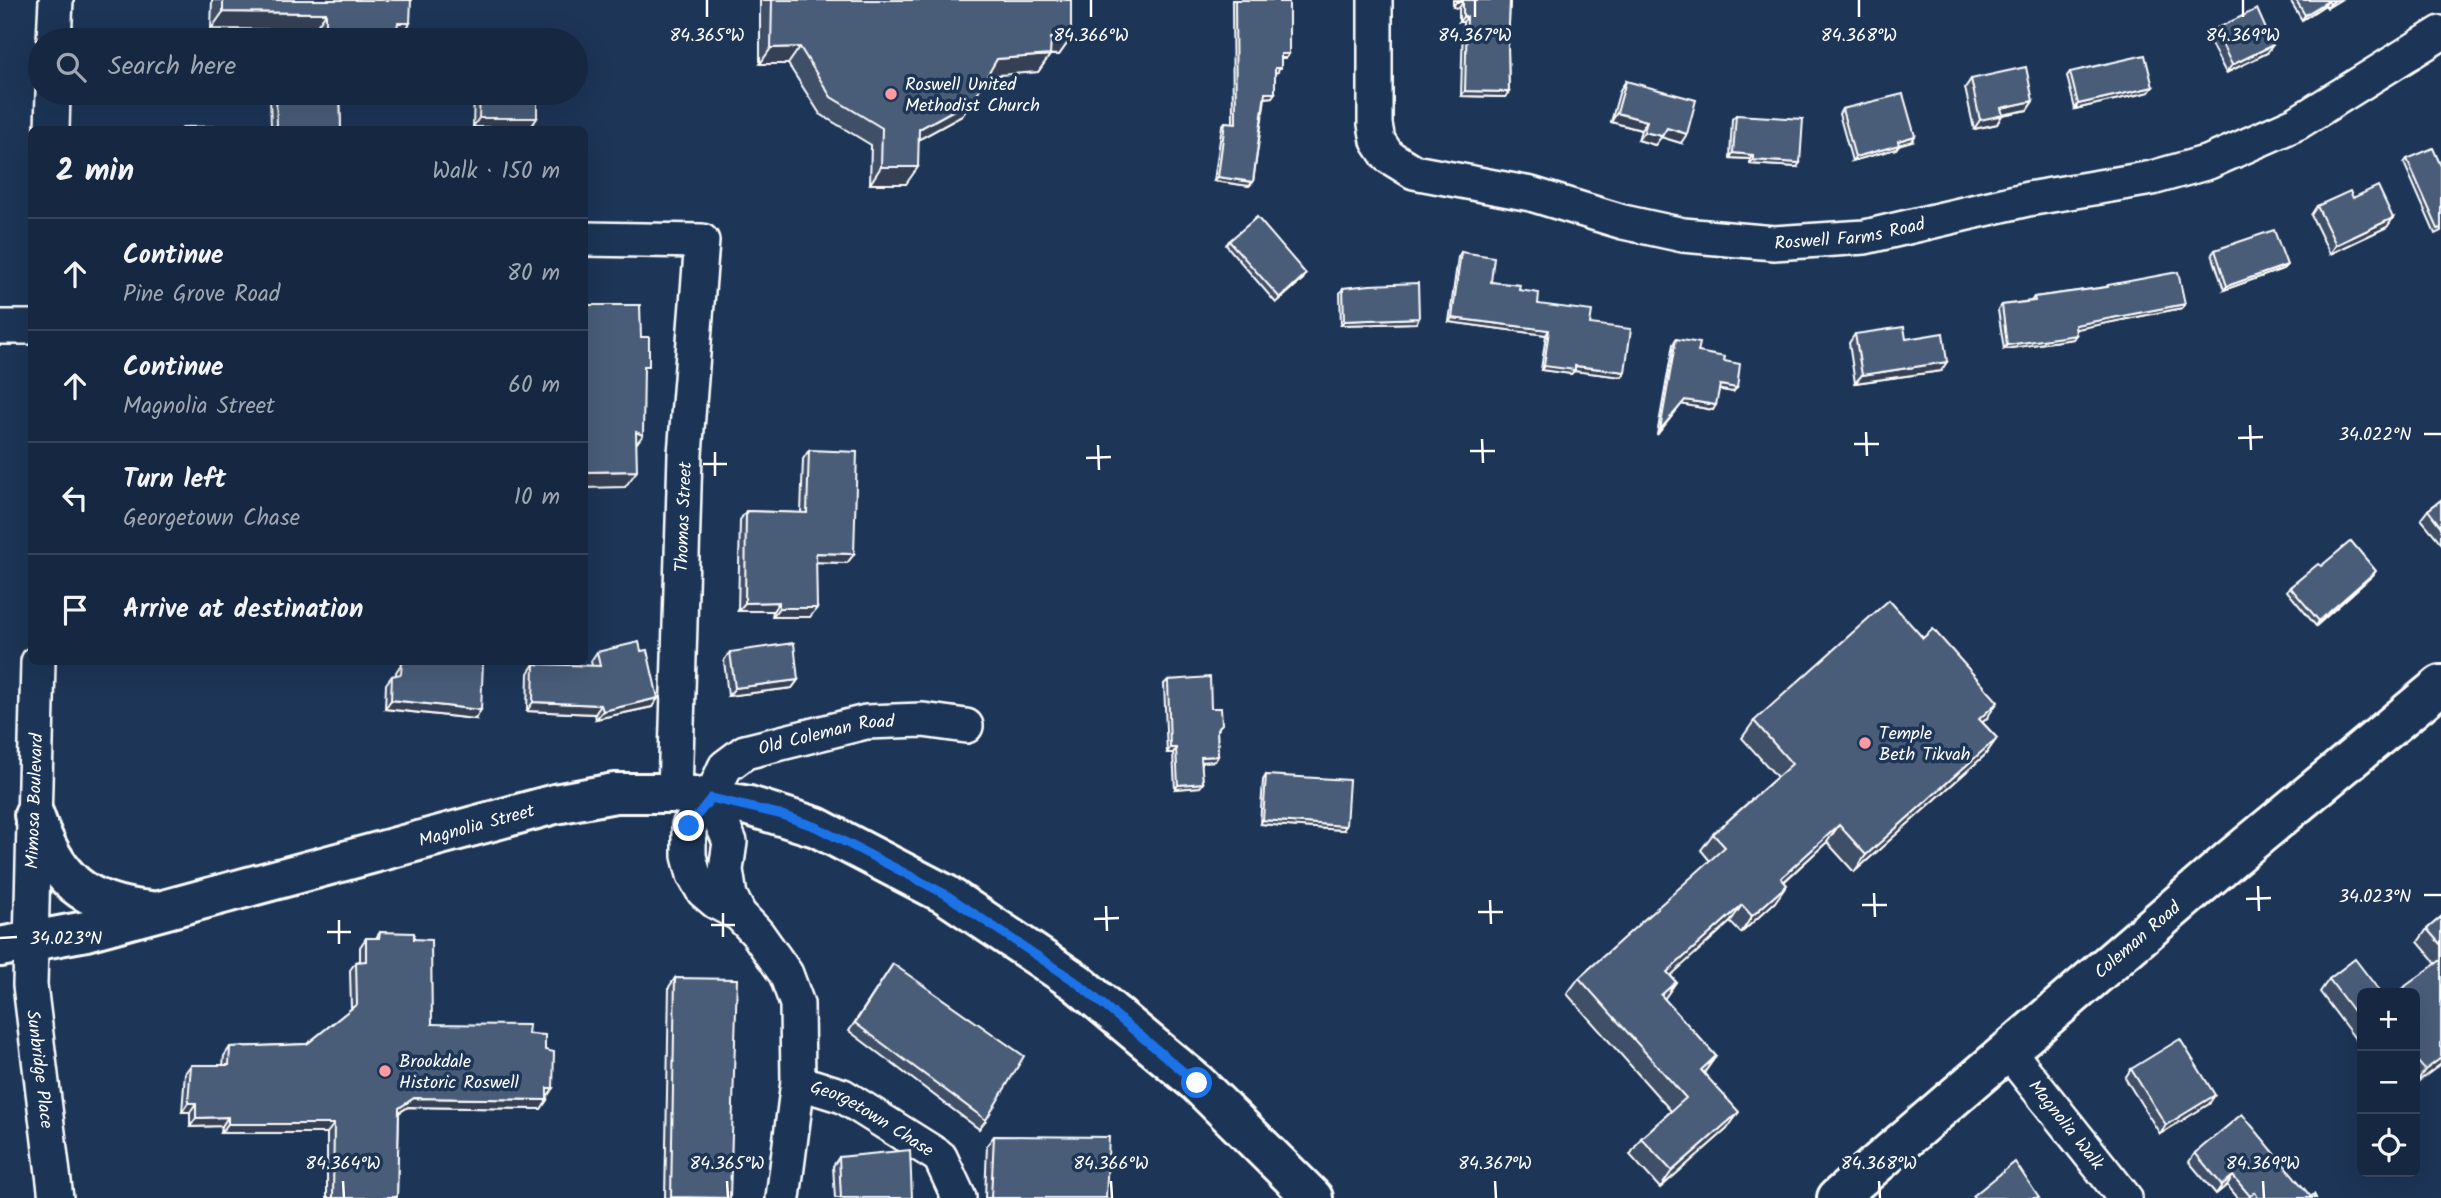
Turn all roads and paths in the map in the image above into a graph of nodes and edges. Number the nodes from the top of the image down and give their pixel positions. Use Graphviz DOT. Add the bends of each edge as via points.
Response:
graph roads {
  1 [pos="56,0"];
  2 [pos="1375,0"];
  3 [pos="55,28"];
  4 [pos="2441,33"];
  5 [pos="53,105"];
  6 [pos="52,126"];
  7 [pos="588,239"];
  8 [pos="0,327"];
  9 [pos="28,327"];
  10 [pos="38,665"];
  11 [pos="2441,685"];
  12 [pos="966,726"];
  13 [pos="693,796"];
  14 [pos="34,815"];
  15 [pos="159,912"];
  16 [pos="15,944"];
  17 [pos="2008,1051"];
  18 [pos="798,1082"];
  19 [pos="56,1198"];
  20 [pos="783,1198"];
  21 [pos="959,1198"];
  22 [pos="1313,1198"];
  23 [pos="1837,1198"];
  24 [pos="2125,1198"];
  1 -- 3 [label="street"];
  2 -- 4 [label="street, Roswell Farms Road" via="1378,141 1388,156 1414,173 1531,194 1683,235 1774,243 1865,237 2209,162 2297,123"];
  5 -- 6 [label="street"];
  7 -- 13 [label="street, Thomas Street" via="702,241 685,454"];
  8 -- 9 [label="street"];
  10 -- 14 [label="street, Mimosa Boulevard"];
  11 -- 17 [label="main road, Coleman Road"];
  12 -- 13 [label="street, Old Coleman Road" via="923,720 866,722 745,752"];
  13 -- 15 [label="main road, Magnolia Street" via="615,793 555,804"];
  13 -- 18 [label="street, Georgetown Chase" via="730,842 726,870 730,897 786,974 797,1004"];
  13 -- 22 [label="main road, Magnolia Street" via="779,814 816,827 945,894 1076,982 1197,1083"];
  14 -- 15 [label="main road" via="42,839 73,884 103,902"];
  14 -- 16 [label="street, Mimosa Boulevard"];
  15 -- 16 [label="main road, Magnolia Street"];
  16 -- 19 [label="street, Sunbridge Place" via="30,985"];
  17 -- 23 [label="main road, Coleman Road"];
  17 -- 24 [label="street, Magnolia Walk"];
  18 -- 20 [label="street, Georgetown Chase"];
  18 -- 21 [label="street, Georgetown Chase" via="843,1096 940,1157"];
}
